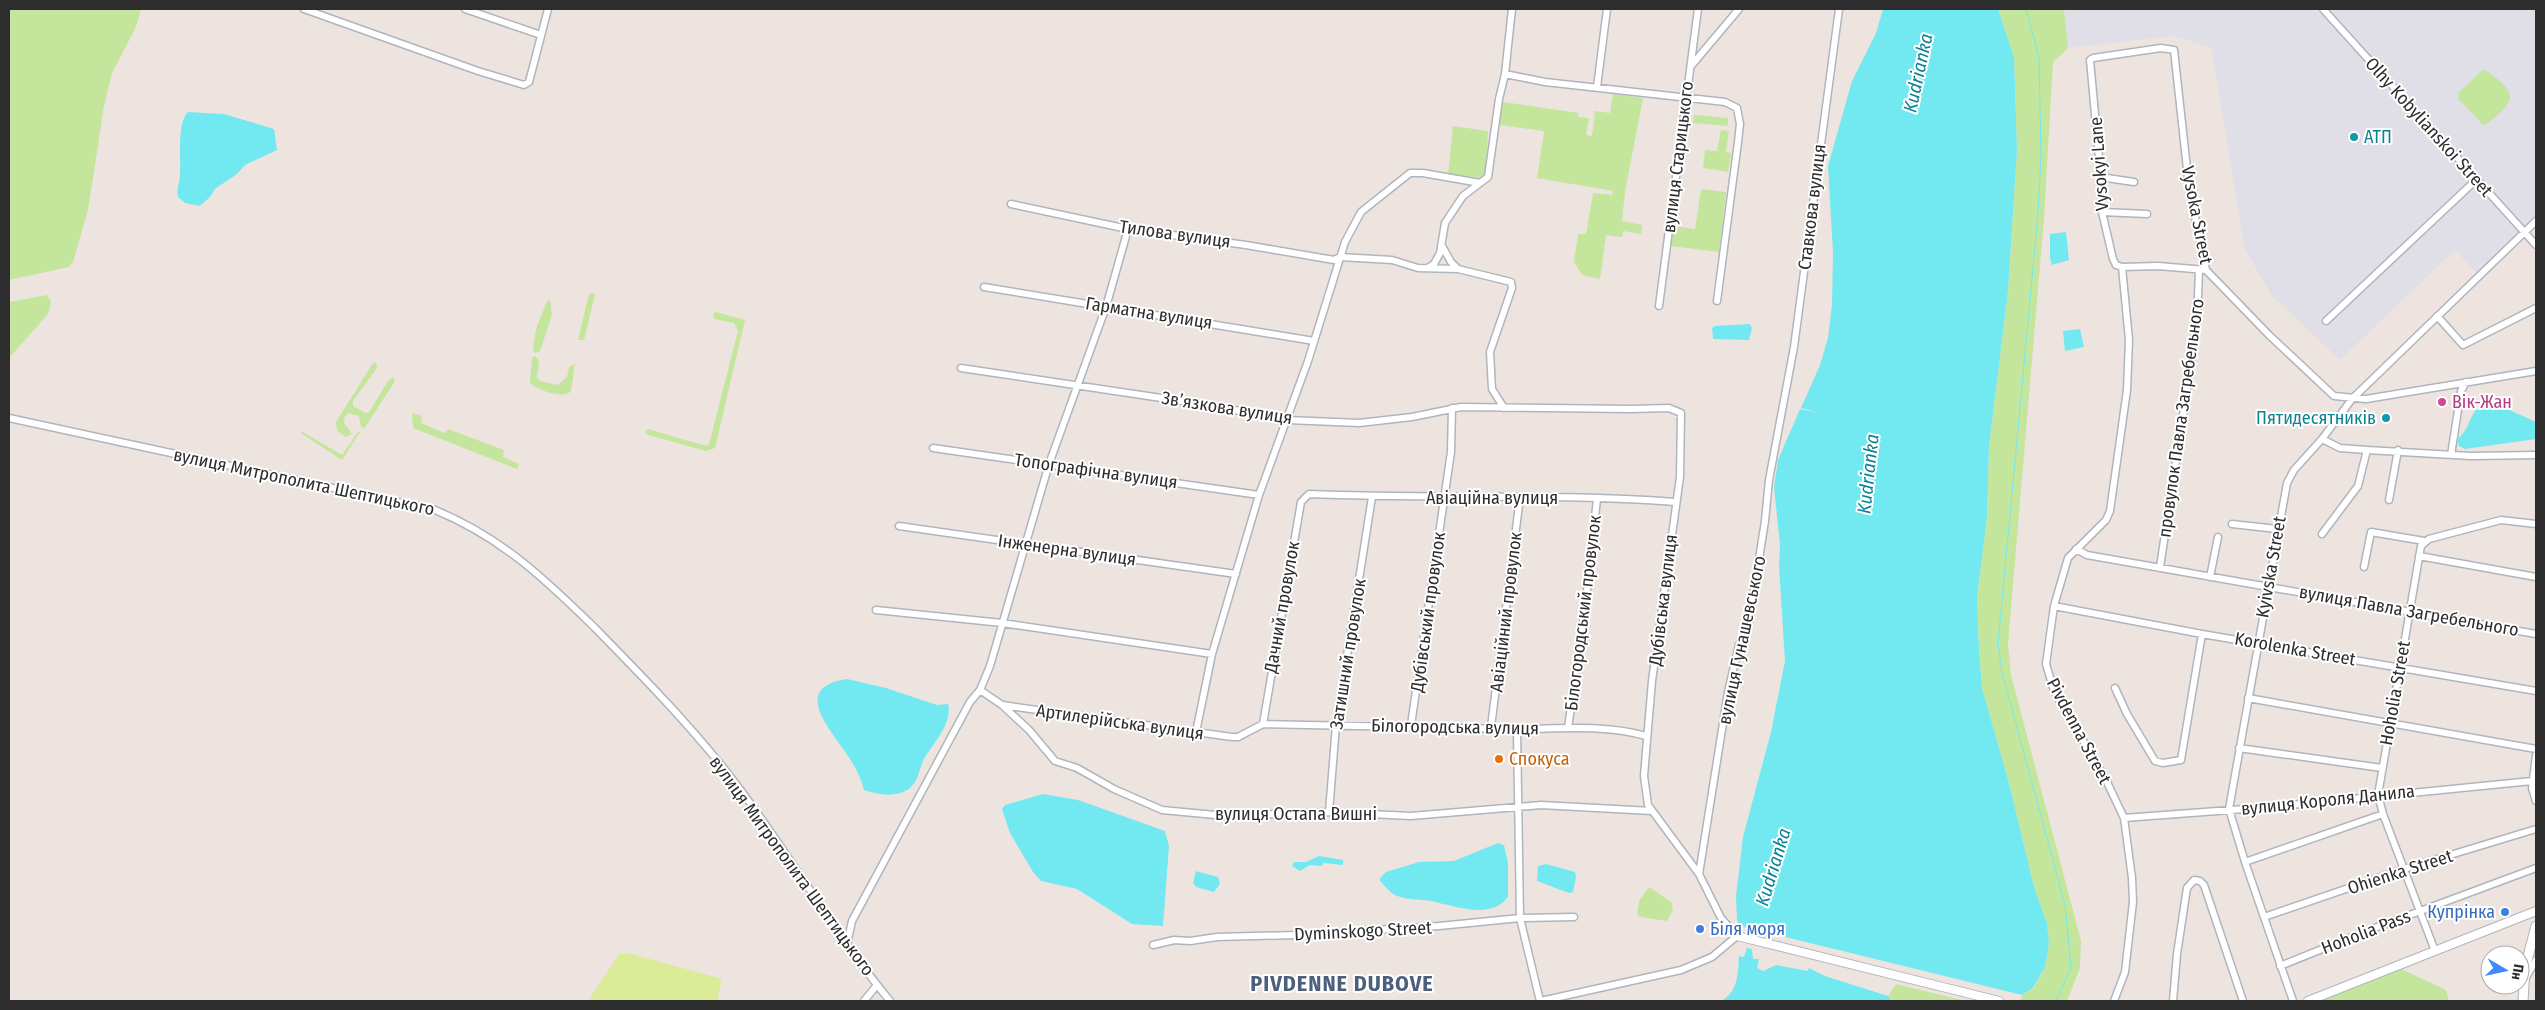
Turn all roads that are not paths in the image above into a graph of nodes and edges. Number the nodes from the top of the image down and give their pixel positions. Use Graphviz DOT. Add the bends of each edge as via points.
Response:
graph roads {
  1 [pos="304,9"];
  2 [pos="465,9"];
  3 [pos="548,9"];
  4 [pos="1512,9"];
  5 [pos="1607,9"];
  6 [pos="1698,9"];
  7 [pos="1739,9"];
  8 [pos="1839,9"];
  9 [pos="2323,9"];
  10 [pos="541,35"];
  11 [pos="1692,54"];
  12 [pos="2174,54"];
  13 [pos="1699,56"];
  14 [pos="1690,66"];
  15 [pos="1505,74"];
  16 [pos="1597,87"];
  17 [pos="1686,99"];
  18 [pos="2100,177"];
  19 [pos="2476,180"];
  20 [pos="2134,182"];
  21 [pos="1480,183"];
  22 [pos="1011,204"];
  23 [pos="2102,212"];
  24 [pos="2147,214"];
  25 [pos="2536,221"];
  26 [pos="1128,229"];
  27 [pos="2524,233"];
  28 [pos="2536,245"];
  29 [pos="1442,246"];
  30 [pos="1340,257"];
  31 [pos="1429,267"];
  32 [pos="2122,267"];
  33 [pos="1458,269"];
  34 [pos="2198,270"];
  35 [pos="2206,270"];
  36 [pos="984,286"];
  37 [pos="1717,301"];
  38 [pos="1659,306"];
  39 [pos="1106,307"];
  40 [pos="2536,308"];
  41 [pos="2437,316"];
  42 [pos="2326,321"];
  43 [pos="1314,341"];
  44 [pos="961,368"];
  45 [pos="2536,371"];
  46 [pos="2466,382"];
  47 [pos="1077,385"];
  48 [pos="2352,399"];
  49 [pos="1784,405"];
  50 [pos="1452,408"];
  51 [pos="1494,408"];
  52 [pos="1504,408"];
  53 [pos="9,418"];
  54 [pos="1287,420"];
  55 [pos="2322,439"];
  56 [pos="932,448"];
  57 [pos="2367,450"];
  58 [pos="2398,450"];
  59 [pos="2450,454"];
  60 [pos="2536,455"];
  61 [pos="1049,464"];
  62 [pos="1309,494"];
  63 [pos="1259,495"];
  64 [pos="1520,496"];
  65 [pos="1372,497"];
  66 [pos="1445,498"];
  67 [pos="1597,499"];
  68 [pos="2389,500"];
  69 [pos="1675,502"];
  70 [pos="2232,524"];
  71 [pos="2536,524"];
  72 [pos="898,526"];
  73 [pos="2277,529"];
  74 [pos="2322,534"];
  75 [pos="2218,537"];
  76 [pos="2424,541"];
  77 [pos="1024,543"];
  78 [pos="2076,549"];
  79 [pos="2420,556"];
  80 [pos="2160,567"];
  81 [pos="2364,567"];
  82 [pos="1236,574"];
  83 [pos="2210,577"];
  84 [pos="2536,577"];
  85 [pos="2267,586"];
  86 [pos="2054,606"];
  87 [pos="876,610"];
  88 [pos="2409,611"];
  89 [pos="1002,623"];
  90 [pos="2202,634"];
  91 [pos="2536,634"];
  92 [pos="2258,642"];
  93 [pos="1212,654"];
  94 [pos="2400,668"];
  95 [pos="2115,688"];
  96 [pos="980,690"];
  97 [pos="2536,691"];
  98 [pos="2248,698"];
  99 [pos="1002,705"];
  100 [pos="2390,722"];
  101 [pos="1262,724"];
  102 [pos="1336,725"];
  103 [pos="1412,725"];
  104 [pos="1491,727"];
  105 [pos="1568,728"];
  106 [pos="1517,729"];
  107 [pos="1196,732"];
  108 [pos="1646,736"];
  109 [pos="2239,748"];
  110 [pos="2536,749"];
  111 [pos="2536,755"];
  112 [pos="2382,768"];
  113 [pos="2532,781"];
  114 [pos="2378,795"];
  115 [pos="2536,801"];
  116 [pos="1516,805"];
  117 [pos="2229,810"];
  118 [pos="1652,811"];
  119 [pos="1329,812"];
  120 [pos="2383,814"];
  121 [pos="2124,818"];
  122 [pos="2536,829"];
  123 [pos="2244,862"];
  124 [pos="2536,868"];
  125 [pos="2404,869"];
  126 [pos="1699,874"];
  127 [pos="2420,911"];
  128 [pos="2536,911"];
  129 [pos="1574,917"];
  130 [pos="1520,918"];
  131 [pos="2264,918"];
  132 [pos="2536,926"];
  133 [pos="1737,936"];
  134 [pos="847,944"];
  135 [pos="1153,945"];
  136 [pos="2435,951"];
  137 [pos="2530,952"];
  138 [pos="2280,966"];
  139 [pos="877,985"];
  140 [pos="864,1001"];
  141 [pos="890,1001"];
  142 [pos="1540,1001"];
  143 [pos="1999,1001"];
  144 [pos="2114,1001"];
  145 [pos="2173,1001"];
  146 [pos="2243,1001"];
  147 [pos="2293,1001"];
  148 [pos="2308,1001"];
  1 -- 10 [label="street" via="478,72 524,85 529,82"];
  2 -- 10 [label="street"];
  3 -- 10 [label="street"];
  4 -- 15 [label="street"];
  5 -- 16 [label="street"];
  6 -- 11 [label="street, вулиця Старицького"];
  7 -- 13 [label="street"];
  8 -- 49 [label="street, Ставкова вулиця"];
  9 -- 19 [label="street, Olhy Kobylianskoi Street"];
  11 -- 13 [label="street"];
  11 -- 14 [label="street, вулиця Старицького"];
  12 -- 18 [label="street, Vysokyi Lane" via="2174,50 2161,48 2090,60"];
  12 -- 35 [label="street, Vysoka Street" via="2189,187"];
  13 -- 14 [label="street"];
  14 -- 17 [label="street, вулиця Старицького"];
  15 -- 16 [label="street"];
  15 -- 21 [label="street" via="1489,174"];
  16 -- 17 [label="street"];
  17 -- 37 [label="street" via="1725,102 1737,108 1740,124"];
  17 -- 38 [label="street, вулиця Старицького"];
  18 -- 20 [label="street"];
  18 -- 23 [label="street, Vysokyi Lane"];
  19 -- 27 [label="street, Olhy Kobylianskoi Street"];
  19 -- 42 [label="street"];
  21 -- 29 [label="street" via="1463,196 1445,223"];
  21 -- 30 [label="street" via="1410,173 1362,212"];
  22 -- 26 [label="street, Тилова вулиця"];
  23 -- 24 [label="street"];
  23 -- 32 [label="street, Vysokyi Lane" via="2109,250 2116,265"];
  25 -- 27 [label="street, Kyivska Street"];
  26 -- 30 [label="street, Тилова вулиця" via="1246,244 1334,260"];
  26 -- 39 [label="street"];
  27 -- 28 [label="street, Olhy Kobylianskoi Street"];
  27 -- 41 [label="street, Kyivska Street"];
  29 -- 31 [label="street" via="1438,259"];
  29 -- 33 [label="street"];
  30 -- 31 [label="street, Тилова вулиця" via="1392,260 1418,268"];
  30 -- 43 [label="street"];
  31 -- 33 [label="street, Тилова вулиця"];
  32 -- 34 [label="street"];
  32 -- 78 [label="street, Pivdenna Street" via="2129,340 2128,390 2110,511 2106,520"];
  33 -- 52 [label="street, Тилова вулиця" via="1511,282 1512,288 1490,352 1492,389"];
  34 -- 35 [label="street"];
  34 -- 80 [label="street, провулок Павла Загребельного" via="2197,322"];
  35 -- 48 [label="street, Vysoka Street" via="2334,396"];
  36 -- 39 [label="street, Гарматна вулиця"];
  39 -- 43 [label="street, Гарматна вулиця"];
  39 -- 47 [label="street"];
  40 -- 41 [label="street" via="2463,345"];
  41 -- 48 [label="street, Kyivska Street"];
  43 -- 54 [label="street"];
  44 -- 47 [label="street, Звʼязкова вулиця"];
  45 -- 46 [label="street"];
  46 -- 48 [label="street"];
  46 -- 59 [label="street" via="2461,391"];
  47 -- 54 [label="street, Звʼязкова вулиця"];
  47 -- 61 [label="street"];
  48 -- 55 [label="street, Kyivska Street"];
  49 -- 126 [label="street, вулиця Гунашевського" via="1769,480 1749,622 1739,645 1728,692"];
  50 -- 51 [label="street, Звʼязкова вулиця"];
  50 -- 54 [label="street, Звʼязкова вулиця" via="1412,417 1359,423"];
  50 -- 66 [label="street, Дубівський провулок"];
  51 -- 52 [label="street, Дубівська вулиця"];
  52 -- 69 [label="street, Дубівська вулиця" via="1676,409 1682,418 1680,476"];
  53 -- 134 [label="street, вулиця Митрополита Шептицького" via="435,510 457,519 519,556 572,606 709,750 765,823"];
  54 -- 63 [label="street"];
  55 -- 57 [label="street" via="2340,448"];
  55 -- 73 [label="street, Kyivska Street" via="2294,470 2287,483"];
  56 -- 61 [label="street, Топографічна вулиця"];
  57 -- 58 [label="street"];
  57 -- 74 [label="street" via="2358,486"];
  58 -- 59 [label="street"];
  58 -- 68 [label="street"];
  59 -- 60 [label="street"];
  61 -- 63 [label="street, Топографічна вулиця"];
  61 -- 77 [label="street"];
  62 -- 65 [label="street, Авіаційна вулиця"];
  62 -- 101 [label="street, Дачний провулок" via="1301,502"];
  63 -- 82 [label="street"];
  64 -- 66 [label="street, Авіаційна вулиця"];
  64 -- 67 [label="street, Авіаційна вулиця"];
  64 -- 104 [label="street, Авіаційний провулок"];
  65 -- 66 [label="street, Авіаційна вулиця"];
  65 -- 102 [label="street, Затишний провулок"];
  66 -- 103 [label="street, Дубівський провулок"];
  67 -- 69 [label="street, Авіаційна вулиця"];
  67 -- 105 [label="street, Білогородський провулок"];
  69 -- 108 [label="street, Дубівська вулиця"];
  70 -- 73 [label="street"];
  71 -- 76 [label="street" via="2501,520"];
  72 -- 77 [label="street, Інженерна вулиця"];
  73 -- 85 [label="street, Kyivska Street"];
  75 -- 83 [label="street"];
  76 -- 79 [label="street, Hoholia Street"];
  76 -- 81 [label="street" via="2371,532"];
  77 -- 82 [label="street, Інженерна вулиця"];
  77 -- 89 [label="street"];
  78 -- 80 [label="street, вулиця Павла Загребельного" via="2087,555"];
  78 -- 86 [label="street, Pivdenna Street" via="2068,558"];
  79 -- 84 [label="street"];
  79 -- 88 [label="street, Hoholia Street"];
  80 -- 83 [label="street, вулиця Павла Загребельного"];
  82 -- 93 [label="street"];
  83 -- 85 [label="street, вулиця Павла Загребельного"];
  85 -- 88 [label="street, вулиця Павла Загребельного"];
  85 -- 92 [label="street, Kyivska Street"];
  86 -- 90 [label="street, Korolenka Street"];
  86 -- 121 [label="street, Pivdenna Street" via="2046,652 2049,677"];
  87 -- 89 [label="street"];
  88 -- 91 [label="street, вулиця Павла Загребельного"];
  88 -- 94 [label="street, Hoholia Street"];
  89 -- 93 [label="street"];
  89 -- 96 [label="street"];
  90 -- 92 [label="street, Korolenka Street"];
  90 -- 95 [label="street" via="2181,760 2155,761"];
  92 -- 94 [label="street, Korolenka Street"];
  92 -- 98 [label="street, Kyivska Street"];
  93 -- 107 [label="street"];
  94 -- 97 [label="street, Korolenka Street"];
  94 -- 100 [label="street, Hoholia Street"];
  96 -- 99 [label="street, вулиця Остапа Вишні"];
  96 -- 134 [label="street" via="970,702 852,921"];
  98 -- 100 [label="street"];
  98 -- 109 [label="street, Kyivska Street"];
  99 -- 107 [label="street, Артилерійська вулиця"];
  99 -- 119 [label="street, вулиця Остапа Вишні" via="1030,730 1055,761 1077,768 1162,810 1226,816"];
  100 -- 110 [label="street"];
  100 -- 112 [label="street, Hoholia Street"];
  101 -- 102 [label="street, Білогородська вулиця"];
  101 -- 107 [label="street, Артилерійська вулиця" via="1238,737"];
  102 -- 103 [label="street, Білогородська вулиця"];
  102 -- 119 [label="street, Затишний провулок"];
  103 -- 104 [label="street, Білогородська вулиця"];
  104 -- 106 [label="street, Білогородська вулиця"];
  105 -- 106 [label="street, Білогородська вулиця"];
  105 -- 108 [label="street, Білогородська вулиця"];
  106 -- 116 [label="street"];
  108 -- 118 [label="street, Дубівська вулиця" via="1644,776 1648,805"];
  109 -- 112 [label="street"];
  109 -- 117 [label="street, Kyivska Street"];
  111 -- 113 [label="street"];
  112 -- 114 [label="street, Hoholia Street"];
  113 -- 114 [label="street, вулиця Короля Данила"];
  113 -- 115 [label="street"];
  114 -- 117 [label="street, вулиця Короля Данила"];
  114 -- 120 [label="street, Hoholia Street"];
  116 -- 118 [label="street, вулиця Остапа Вишні" via="1575,805"];
  116 -- 119 [label="street, вулиця Остапа Вишні" via="1411,816"];
  116 -- 130 [label="street"];
  117 -- 121 [label="street, вулиця Короля Данила"];
  117 -- 123 [label="street, Kyivska Street"];
  118 -- 126 [label="street, Дубівська вулиця"];
  120 -- 123 [label="street"];
  120 -- 125 [label="street, Hoholia Street"];
  121 -- 144 [label="street, Pivdenna Street" via="2133,902 2125,972"];
  122 -- 125 [label="street, Ohienka Street"];
  123 -- 131 [label="street, Kyivska Street"];
  124 -- 127 [label="street, Hoholia Pass"];
  125 -- 127 [label="street, Hoholia Street"];
  125 -- 131 [label="street, Ohienka Street"];
  126 -- 133 [label="street, Дубівська вулиця" via="1720,918"];
  127 -- 136 [label="street, Hoholia Street"];
  127 -- 138 [label="street, Hoholia Pass"];
  128 -- 136 [label="street"];
  129 -- 130 [label="street, Dyminskogo Street"];
  130 -- 135 [label="street, Dyminskogo Street" via="1439,926 1174,940"];
  130 -- 142 [label="street"];
  131 -- 138 [label="street, Kyivska Street"];
  132 -- 137 [label="main road"];
  133 -- 142 [label="street" via="1712,957 1681,970"];
  133 -- 143 [label="street"];
  134 -- 139 [label="street, вулиця Митрополита Шептицького"];
  136 -- 148 [label="street"];
  138 -- 147 [label="street, Kyivska Street"];
  139 -- 140 [label="street"];
  139 -- 141 [label="street, вулиця Митрополита Шептицького"];
  145 -- 146 [label="street" via="2187,888 2194,880 2204,885"];
}
